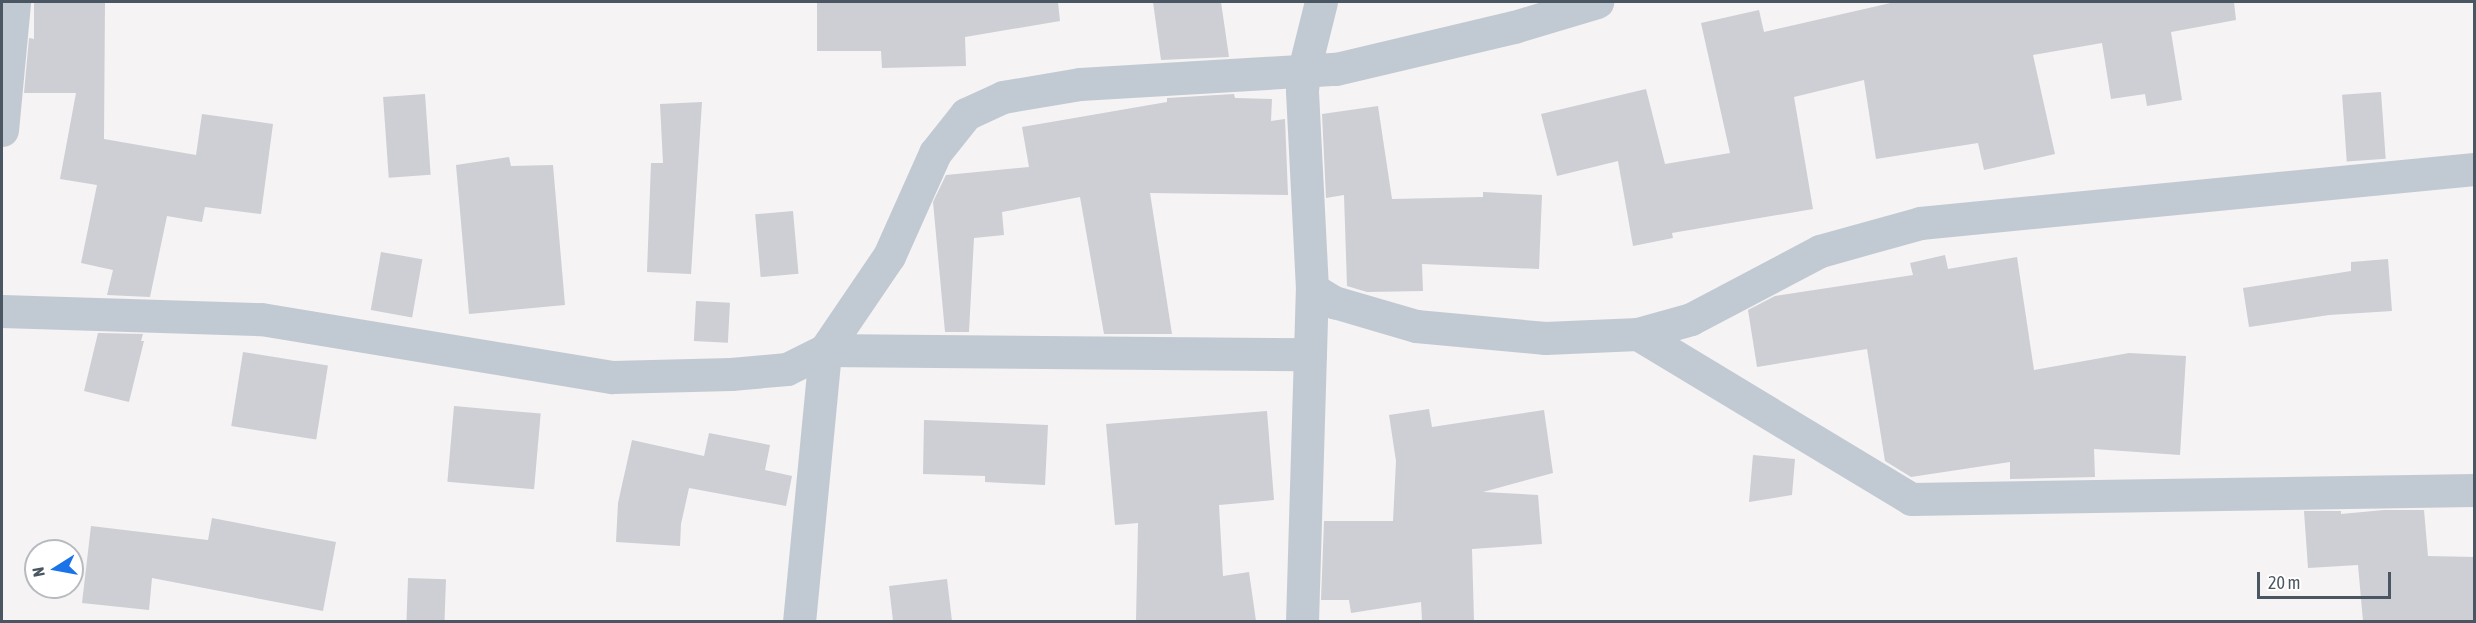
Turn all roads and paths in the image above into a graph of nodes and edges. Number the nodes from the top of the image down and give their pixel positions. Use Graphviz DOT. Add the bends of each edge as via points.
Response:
graph roads {
  1 [pos="14,2"];
  2 [pos="1321,2"];
  3 [pos="1597,2"];
  4 [pos="1304,70"];
  5 [pos="2,130"];
  6 [pos="2475,169"];
  7 [pos="1311,289"];
  8 [pos="2,311"];
  9 [pos="1638,334"];
  10 [pos="825,350"];
  11 [pos="1310,354"];
  12 [pos="2475,490"];
  13 [pos="800,621"];
  14 [pos="1302,621"];
  1 -- 5 [label="street"];
  2 -- 4 [label="street"];
  3 -- 4 [label="street" via="1367,63"];
  4 -- 7 [label="street"];
  4 -- 10 [label="street" via="1080,84 1003,97 966,114 935,153 889,256"];
  6 -- 9 [label="street" via="1920,223 1820,251 1691,319"];
  7 -- 9 [label="street" via="1334,302 1416,326 1545,338"];
  7 -- 11 [label="street"];
  8 -- 10 [label="street" via="261,319 612,377 788,369"];
  9 -- 12 [label="street" via="1911,499"];
  10 -- 11 [label="street"];
  10 -- 13 [label="street"];
  11 -- 14 [label="street"];
}
